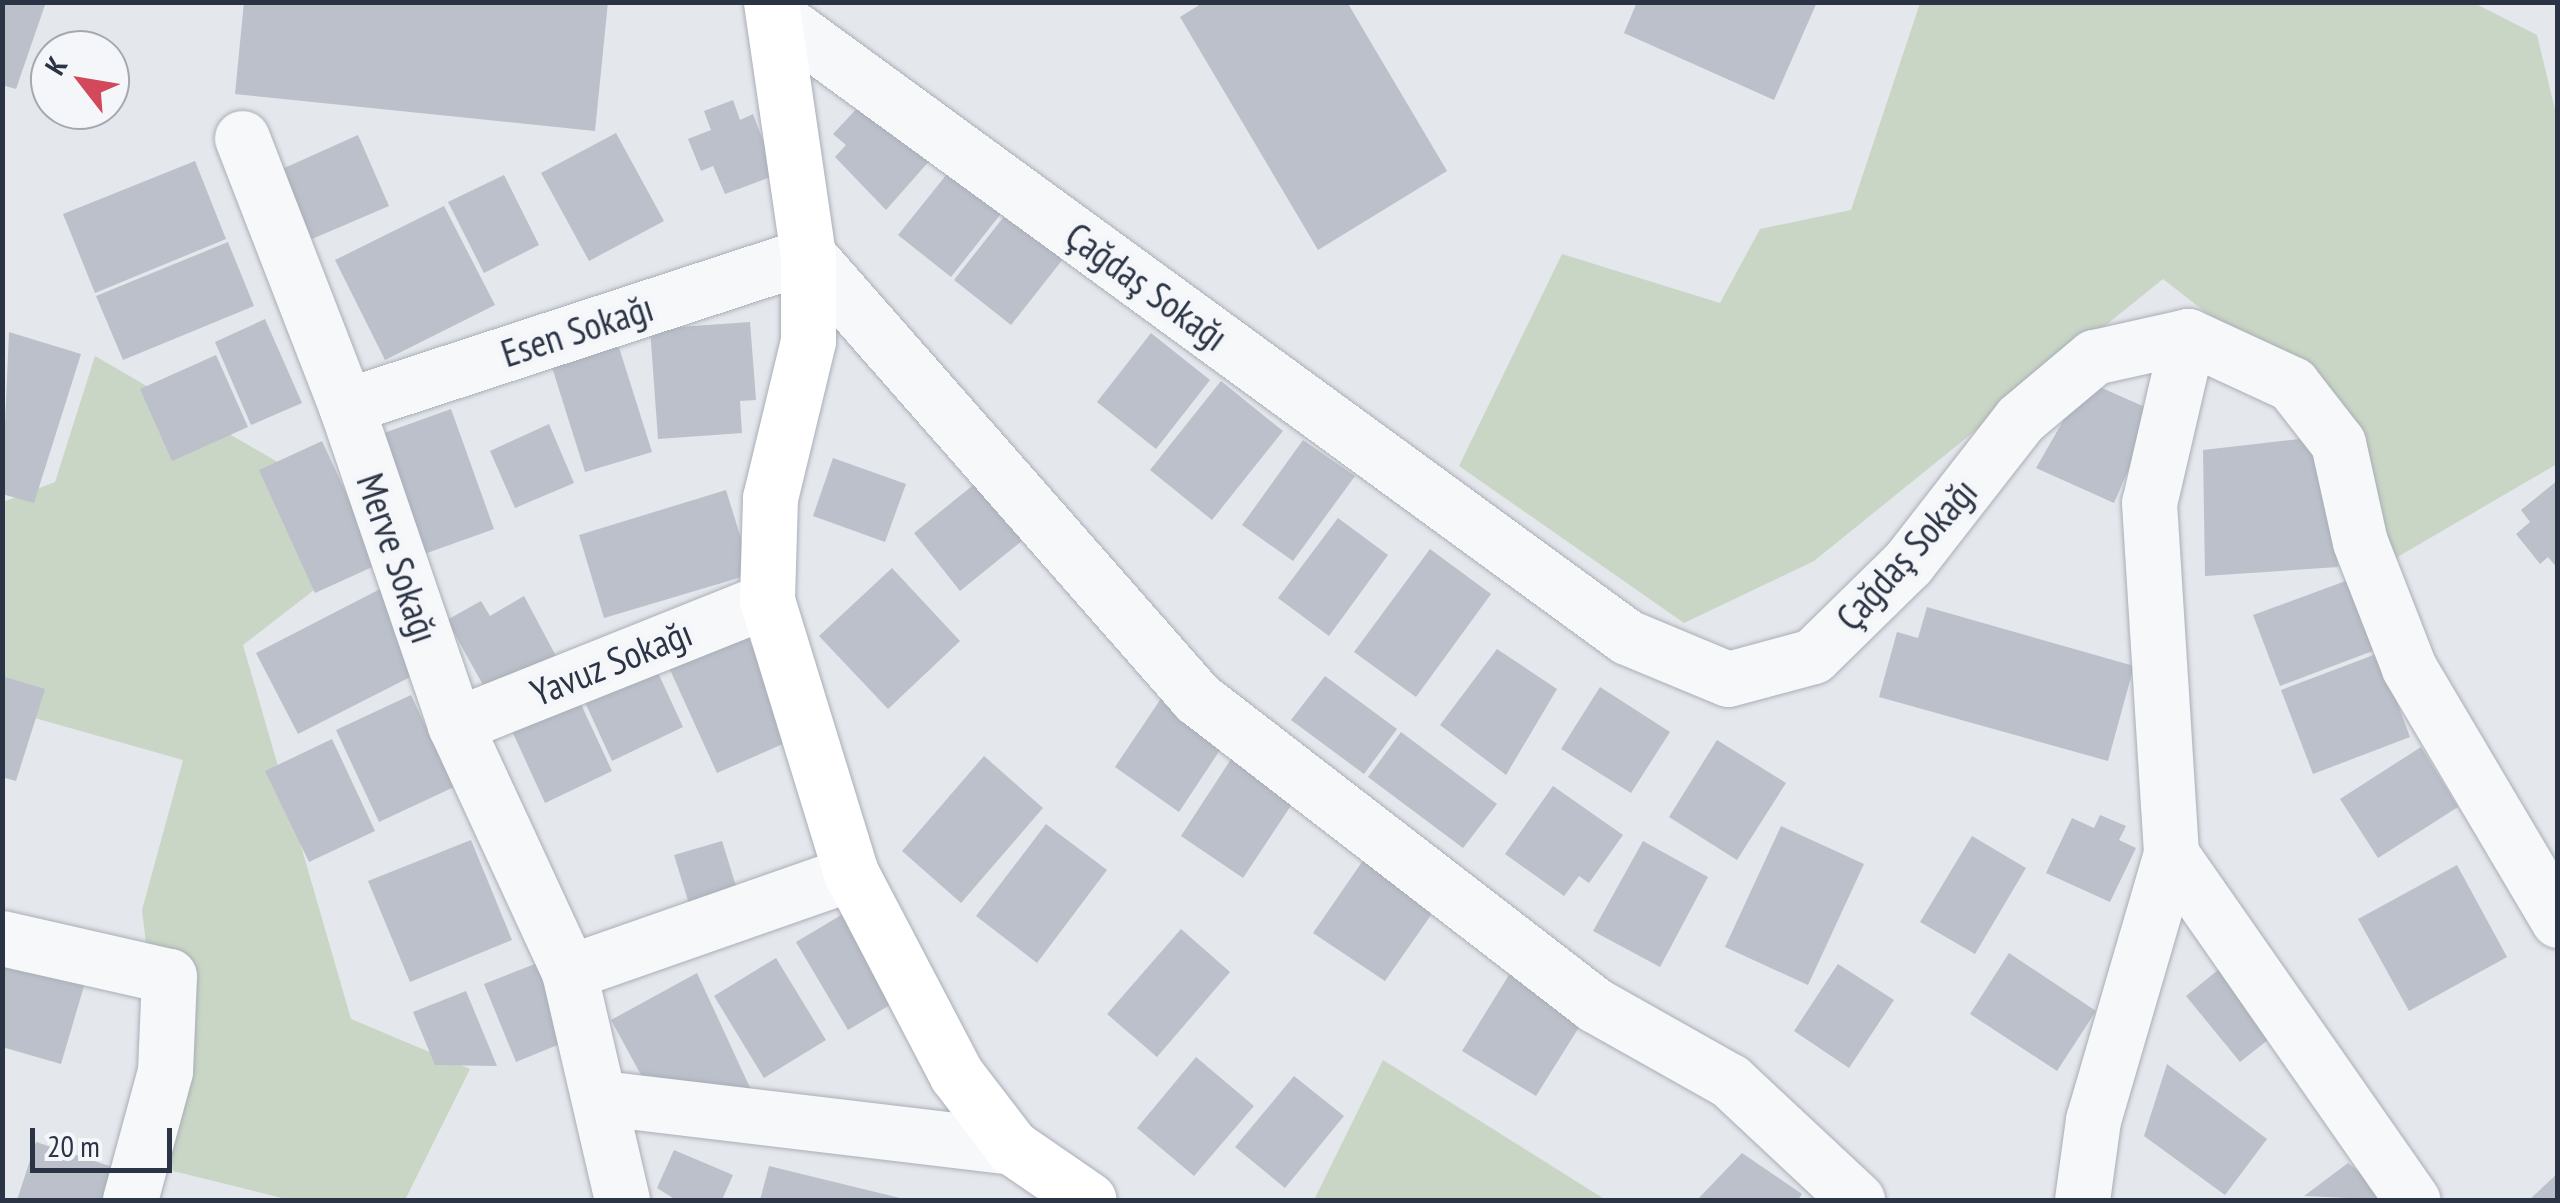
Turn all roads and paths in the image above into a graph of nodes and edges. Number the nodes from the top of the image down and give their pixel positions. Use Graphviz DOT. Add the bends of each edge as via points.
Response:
graph roads {
  1 [pos="774,9"];
  2 [pos="242,138"];
  3 [pos="808,255"];
  4 [pos="2188,336"];
  5 [pos="346,406"];
  6 [pos="767,600"];
  7 [pos="454,725"];
  8 [pos="2172,854"];
  9 [pos="850,872"];
  10 [pos="2558,920"];
  11 [pos="2,938"];
  12 [pos="569,972"];
  13 [pos="602,1098"];
  14 [pos="1012,1147"];
  15 [pos="130,1200"];
  16 [pos="622,1200"];
  17 [pos="1089,1200"];
  18 [pos="1857,1200"];
  19 [pos="2082,1200"];
  20 [pos="2412,1200"];
  1 -- 3 [label="main road"];
  1 -- 4 [label="street, Çağdaş Sokağı" via="1628,636 1728,679 1813,656 1908,562 2020,418 2094,357"];
  2 -- 5 [label="street, Merve Sokağı"];
  3 -- 5 [label="street, Esen Sokağı"];
  3 -- 6 [label="main road" via="808,341 770,498"];
  3 -- 18 [label="street" via="1198,698 1595,1005 1730,1082"];
  4 -- 8 [label="street" via="2148,503"];
  4 -- 10 [label="street" via="2292,384 2338,442 2360,542 2409,668"];
  5 -- 7 [label="street, Merve Sokağı"];
  6 -- 7 [label="street, Yavuz Sokağı"];
  6 -- 9 [label="main road"];
  7 -- 12 [label="street, Merve Sokağı"];
  8 -- 19 [label="street" via="2107,1064"];
  8 -- 20 [label="street"];
  9 -- 12 [label="street"];
  9 -- 14 [label="main road" via="956,1074"];
  11 -- 15 [label="street" via="169,976 165,1070"];
  12 -- 13 [label="street, Merve Sokağı"];
  13 -- 14 [label="street"];
  13 -- 16 [label="street, Merve Sokağı"];
  14 -- 17 [label="main road"];
}
